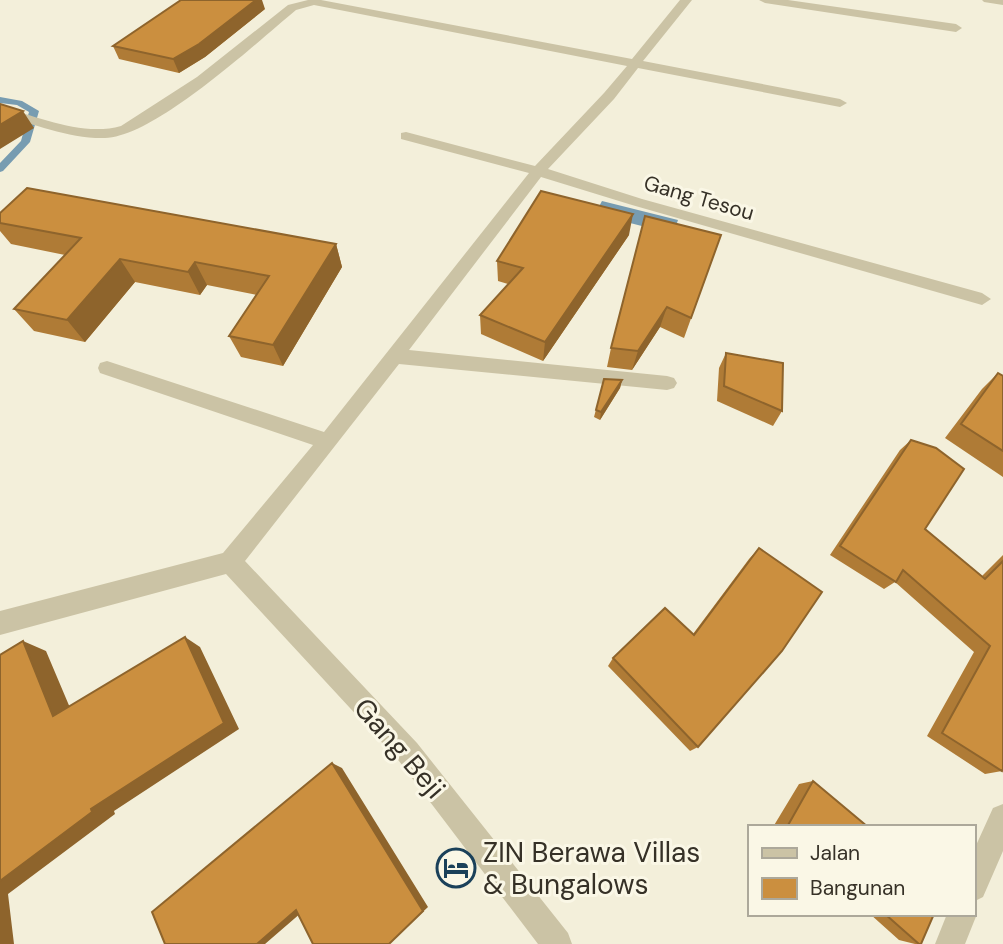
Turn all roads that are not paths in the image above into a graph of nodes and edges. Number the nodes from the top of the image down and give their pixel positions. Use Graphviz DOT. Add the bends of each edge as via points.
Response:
graph roads {
  1 [pos="686,0"];
  2 [pos="765,0"];
  3 [pos="988,0"];
  4 [pos="1003,2"];
  5 [pos="956,28"];
  6 [pos="636,62"];
  7 [pos="840,103"];
  8 [pos="0,111"];
  9 [pos="406,136"];
  10 [pos="538,171"];
  11 [pos="982,299"];
  12 [pos="394,356"];
  13 [pos="107,368"];
  14 [pos="667,383"];
  15 [pos="328,442"];
  16 [pos="230,562"];
  17 [pos="0,623"];
  18 [pos="1003,818"];
  19 [pos="975,882"];
  20 [pos="961,916"];
  21 [pos="556,944"];
  22 [pos="950,944"];
  1 -- 6 [label="street"];
  2 -- 5 [label="street"];
  3 -- 4 [label="street"];
  6 -- 7 [label="street"];
  6 -- 8 [label="street" via="306,2 292,7 128,130 100,135"];
  6 -- 10 [label="street"];
  9 -- 10 [label="street, Gang Tesou"];
  10 -- 11 [label="street, Gang Tesou"];
  10 -- 12 [label="street"];
  12 -- 14 [label="street"];
  12 -- 15 [label="street"];
  13 -- 15 [label="street"];
  15 -- 16 [label="street"];
  16 -- 17 [label="street"];
  16 -- 21 [label="street, Gang Beji" via="408,752"];
  18 -- 19 [label="street"];
  20 -- 22 [label="street"];
}
